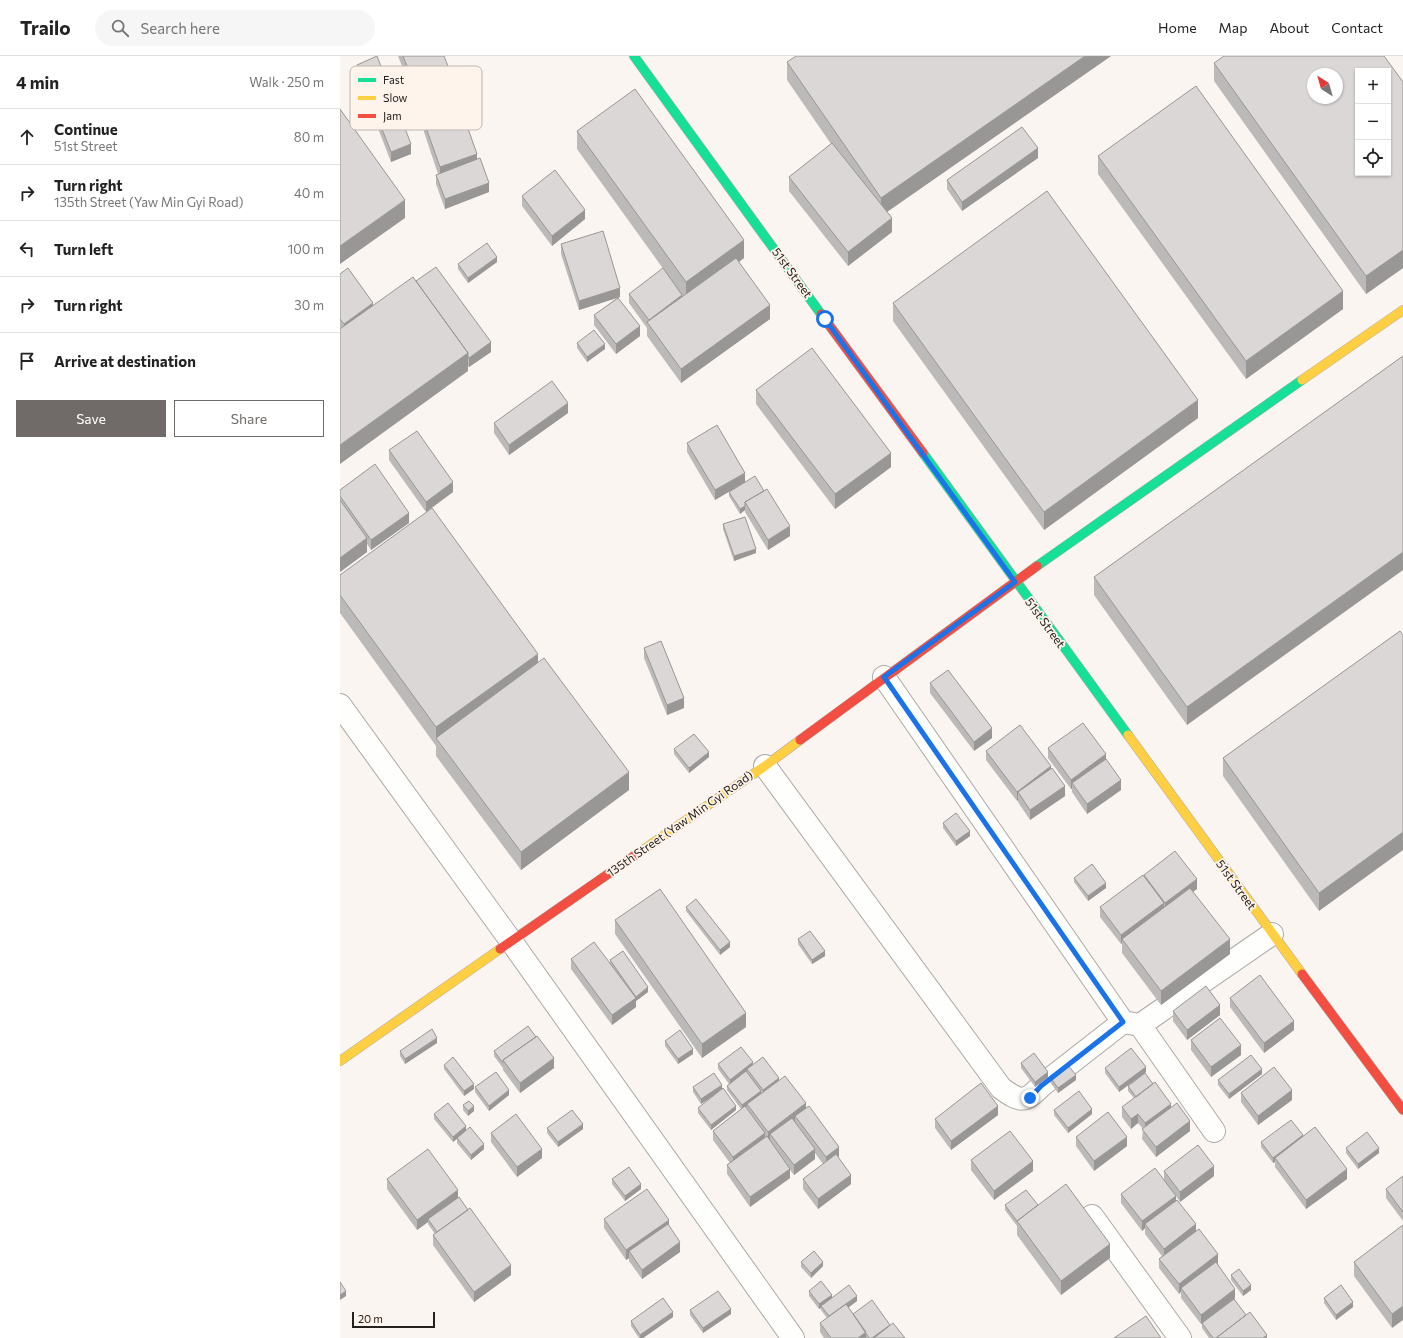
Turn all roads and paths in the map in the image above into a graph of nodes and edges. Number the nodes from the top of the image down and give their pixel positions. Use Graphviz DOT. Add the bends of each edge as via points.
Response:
graph roads {
  1 [pos="634,56"];
  2 [pos="1403,310"];
  3 [pos="1015,582"];
  4 [pos="884,677"];
  5 [pos="340,705"];
  6 [pos="765,766"];
  7 [pos="1272,934"];
  8 [pos="511,941"];
  9 [pos="1131,1024"];
  10 [pos="340,1061"];
  11 [pos="1403,1110"];
  12 [pos="1214,1131"];
  13 [pos="1092,1216"];
  14 [pos="793,1338"];
  15 [pos="1180,1338"];
  1 -- 3 [label="street, 51st Street"];
  2 -- 3 [label="street, 135th Street (Yaw Min Gyi Road)"];
  3 -- 4 [label="street, 135th Street (Yaw Min Gyi Road)"];
  3 -- 7 [label="street, 51st Street"];
  4 -- 6 [label="street, 135th Street (Yaw Min Gyi Road)"];
  4 -- 9 [label="street"];
  5 -- 8 [label="street"];
  6 -- 8 [label="street, 135th Street (Yaw Min Gyi Road)"];
  6 -- 9 [label="street" via="1001,1088 1009,1094 1019,1099 1030,1098 1041,1086"];
  7 -- 9 [label="street"];
  7 -- 11 [label="street, 51st Street"];
  8 -- 10 [label="street, 135th Street (Yaw Min Gyi Road)"];
  8 -- 14 [label="street"];
  9 -- 12 [label="street"];
  13 -- 15 [label="street"];
}
